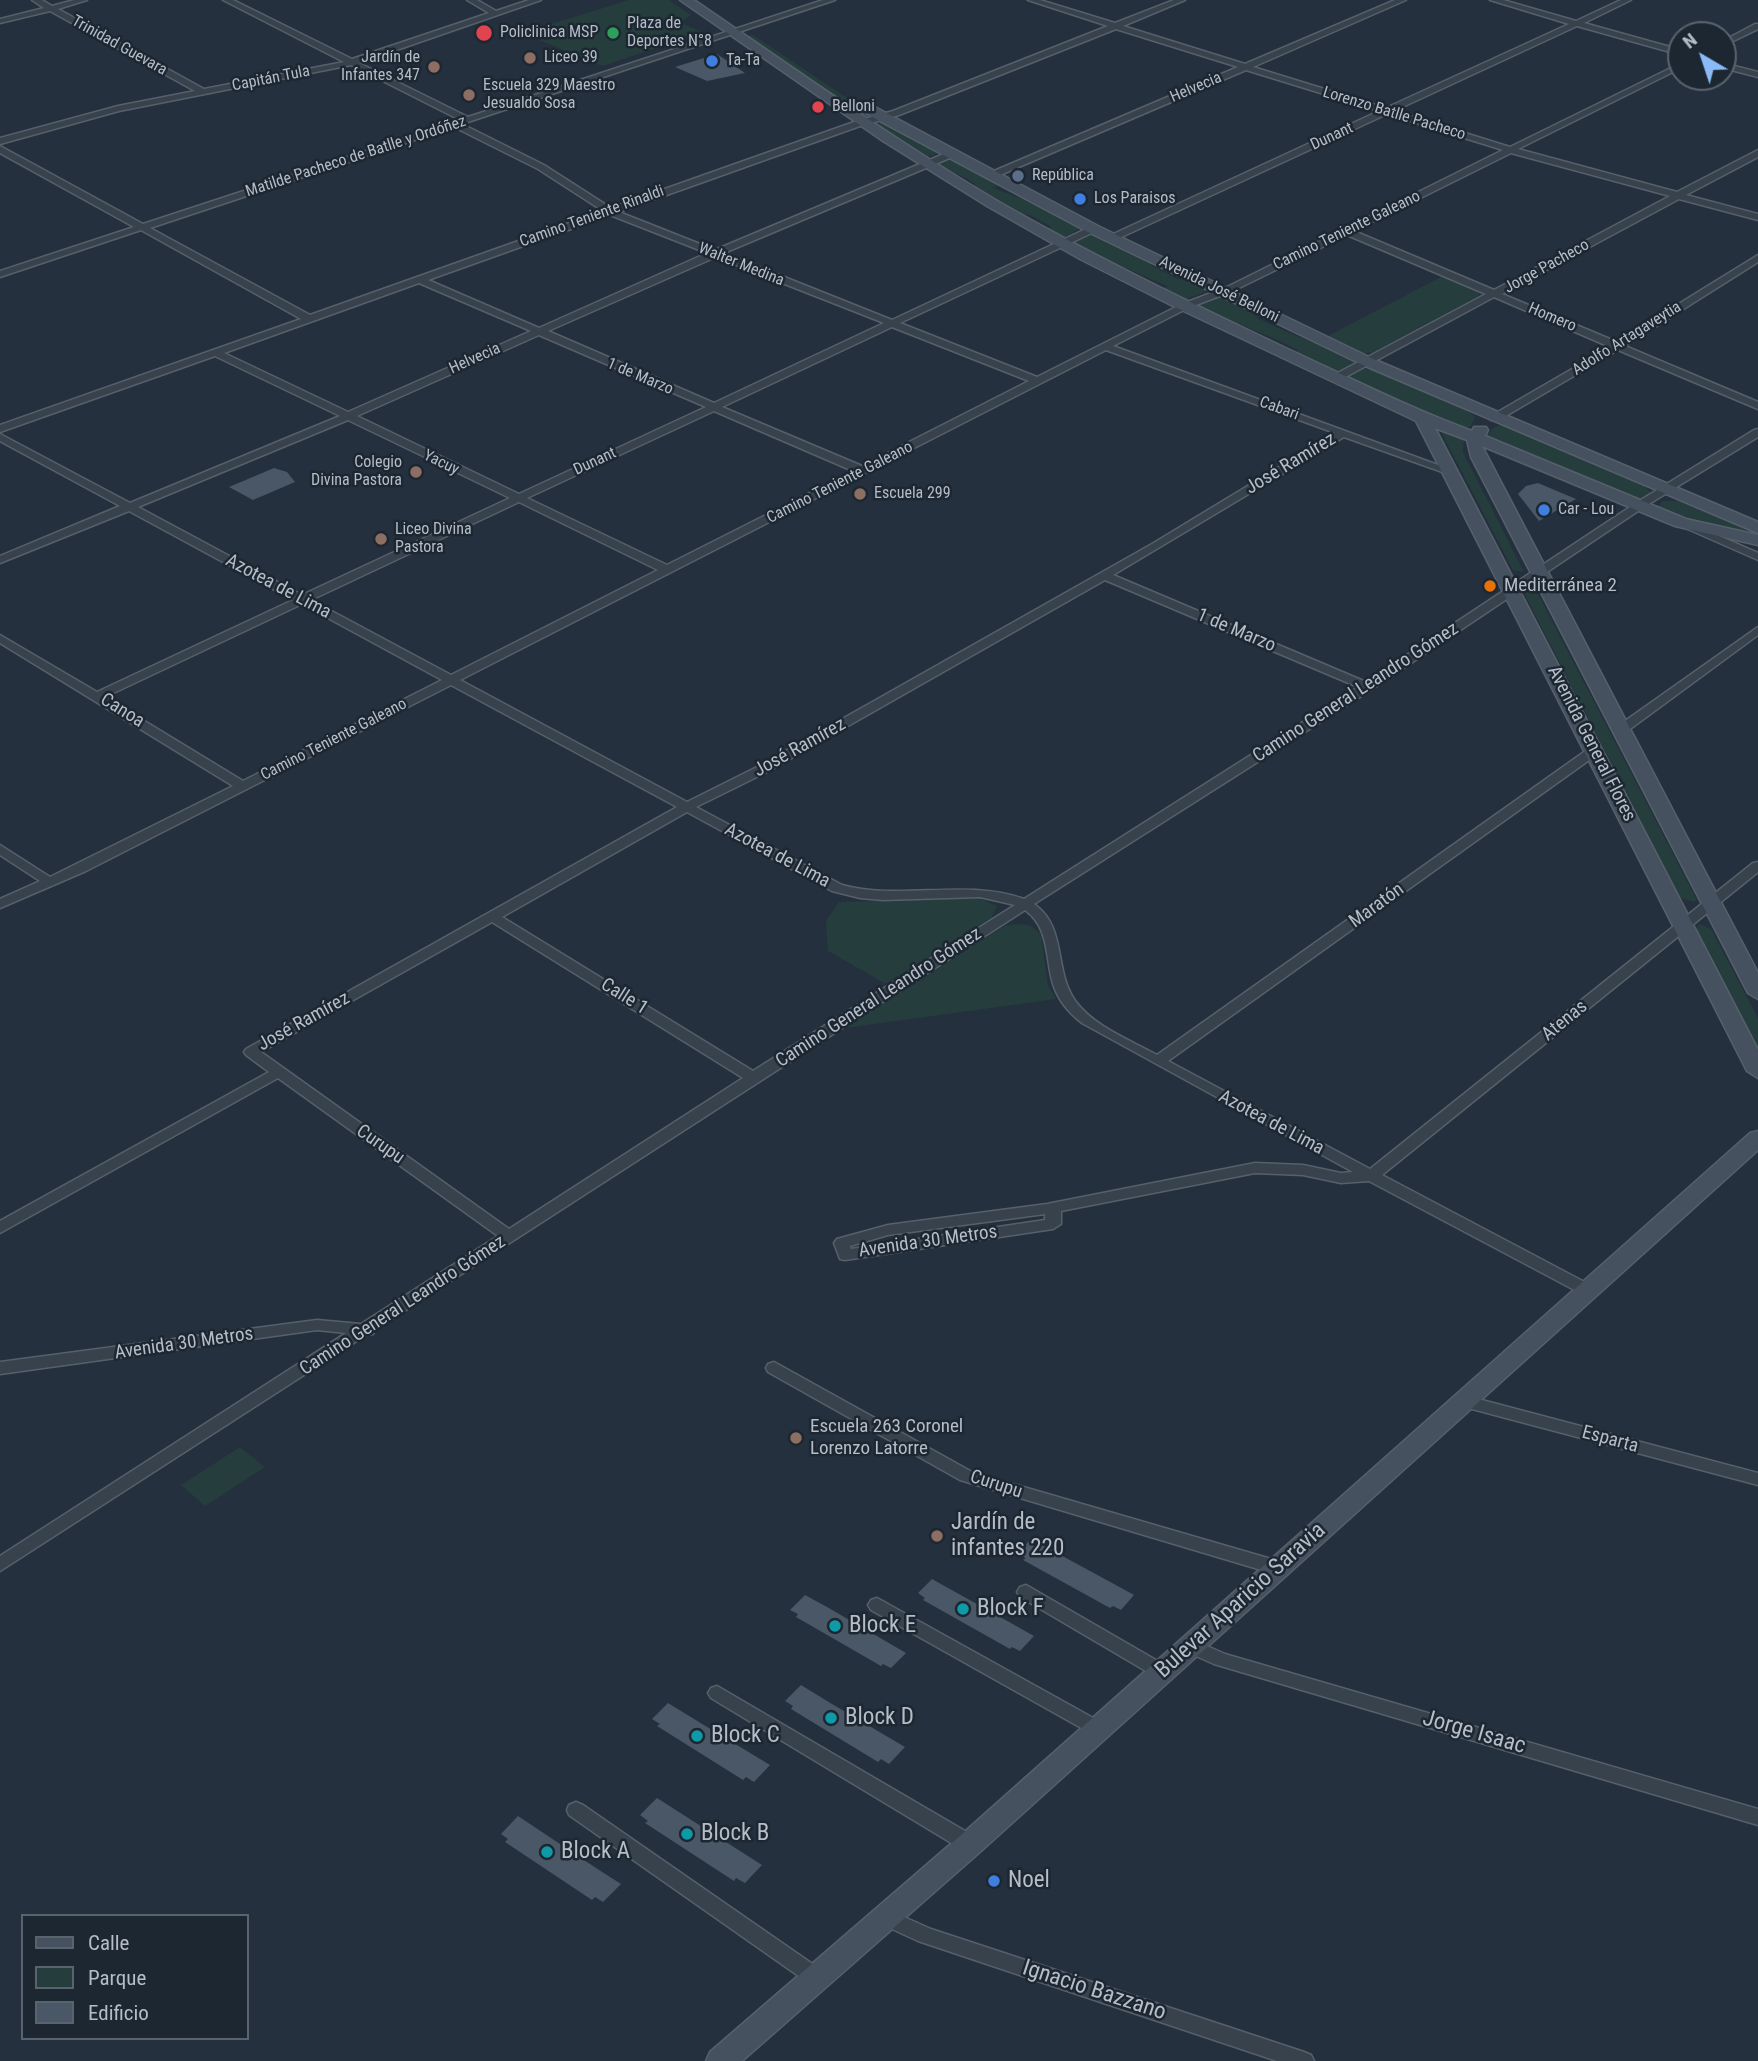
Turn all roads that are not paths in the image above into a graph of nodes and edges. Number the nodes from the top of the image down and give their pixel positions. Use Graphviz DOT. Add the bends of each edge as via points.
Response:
graph roads {
  1 [pos="36,0"];
  2 [pos="83,0"];
  3 [pos="227,0"];
  4 [pos="471,0"];
  5 [pos="537,0"];
  6 [pos="687,0"];
  7 [pos="706,0"];
  8 [pos="831,0"];
  9 [pos="1032,0"];
  10 [pos="1181,0"];
  11 [pos="1402,0"];
  12 [pos="1494,0"];
  13 [pos="1627,0"];
  14 [pos="51,8"];
  15 [pos="496,14"];
  16 [pos="0,21"];
  17 [pos="1576,23"];
  18 [pos="1116,26"];
  19 [pos="1758,26"];
  20 [pos="743,32"];
  21 [pos="1737,37"];
  22 [pos="1667,49"];
  23 [pos="350,63"];
  24 [pos="1245,66"];
  25 [pos="1737,69"];
  26 [pos="1667,72"];
  27 [pos="1758,75"];
  28 [pos="203,92"];
  29 [pos="1386,112"];
  30 [pos="883,118"];
  31 [pos="469,121"];
  32 [pos="864,122"];
  33 [pos="457,125"];
  34 [pos="0,141"];
  35 [pos="0,149"];
  36 [pos="1510,150"];
  37 [pos="1758,153"];
  38 [pos="949,155"];
  39 [pos="928,163"];
  40 [pos="990,176"];
  41 [pos="1679,197"];
  42 [pos="609,211"];
  43 [pos="1758,217"];
  44 [pos="141,227"];
  45 [pos="1093,229"];
  46 [pos="1346,231"];
  47 [pos="1112,238"];
  48 [pos="1062,243"];
  49 [pos="714,254"];
  50 [pos="1758,258"];
  51 [pos="0,274"];
  52 [pos="418,279"];
  53 [pos="1222,291"];
  54 [pos="1497,295"];
  55 [pos="1185,306"];
  56 [pos="307,318"];
  57 [pos="890,324"];
  58 [pos="536,332"];
  59 [pos="1618,346"];
  60 [pos="1106,347"];
  61 [pos="215,352"];
  62 [pos="1368,362"];
  63 [pos="1336,378"];
  64 [pos="1037,381"];
  65 [pos="1758,406"];
  66 [pos="711,408"];
  67 [pos="346,417"];
  68 [pos="1422,418"];
  69 [pos="1495,418"];
  70 [pos="0,429"];
  71 [pos="1758,432"];
  72 [pos="1343,433"];
  73 [pos="0,437"];
  74 [pos="1474,437"];
  75 [pos="863,471"];
  76 [pos="1452,472"];
  77 [pos="1665,489"];
  78 [pos="516,499"];
  79 [pos="1640,505"];
  80 [pos="127,506"];
  81 [pos="1685,524"];
  82 [pos="1758,528"];
  83 [pos="1758,540"];
  84 [pos="1758,557"];
  85 [pos="0,560"];
  86 [pos="668,570"];
  87 [pos="1538,573"];
  88 [pos="1104,575"];
  89 [pos="1511,592"];
  90 [pos="300,599"];
  91 [pos="1758,630"];
  92 [pos="0,638"];
  93 [pos="453,681"];
  94 [pos="1367,687"];
  95 [pos="97,696"];
  96 [pos="1622,729"];
  97 [pos="1595,750"];
  98 [pos="243,786"];
  99 [pos="687,807"];
  100 [pos="0,849"];
  101 [pos="1758,866"];
  102 [pos="48,881"];
  103 [pos="1711,903"];
  104 [pos="0,904"];
  105 [pos="1026,905"];
  106 [pos="493,917"];
  107 [pos="1683,927"];
  108 [pos="1758,993"];
  109 [pos="251,1052"];
  110 [pos="1158,1061"];
  111 [pos="1758,1071"];
  112 [pos="279,1072"];
  113 [pos="754,1078"];
  114 [pos="1758,1138"];
  115 [pos="1371,1176"];
  116 [pos="1053,1208"];
  117 [pos="0,1228"];
  118 [pos="510,1237"];
  119 [pos="1587,1290"];
  120 [pos="368,1330"];
  121 [pos="0,1368"];
  122 [pos="774,1368"];
  123 [pos="1463,1401"];
  124 [pos="1758,1479"];
  125 [pos="0,1565"];
  126 [pos="1278,1568"];
  127 [pos="1026,1592"];
  128 [pos="877,1605"];
  129 [pos="1191,1646"];
  130 [pos="1162,1672"];
  131 [pos="717,1693"];
  132 [pos="1098,1729"];
  133 [pos="576,1810"];
  134 [pos="1758,1817"];
  135 [pos="970,1844"];
  136 [pos="886,1917"];
  137 [pos="817,1978"];
  138 [pos="721,2061"];
  139 [pos="1304,2061"];
  1 -- 14 [label="street, Trinidad Guevara"];
  2 -- 14 [label="street"];
  3 -- 23 [label="street"];
  4 -- 15 [label="street"];
  5 -- 15 [label="street, Capitán Tula"];
  6 -- 20 [label="main road, Avenida José Belloni"];
  7 -- 20 [label="main road, Avenida José Belloni"];
  8 -- 20 [label="street, Matilde Pacheco de Batlle y Ordóñez"];
  9 -- 18 [label="street, Lorenzo Batlle Pacheco"];
  10 -- 18 [label="street, Camino Teniente Rinaldi"];
  11 -- 24 [label="street, Helvecia"];
  12 -- 17 [label="street"];
  13 -- 17 [label="street, Dunant"];
  14 -- 16 [label="street"];
  14 -- 28 [label="street, Trinidad Guevara"];
  15 -- 23 [label="street, Capitán Tula"];
  17 -- 22 [label="street"];
  17 -- 29 [label="street, Dunant"];
  18 -- 24 [label="street, Lorenzo Batlle Pacheco"];
  18 -- 30 [label="street, Camino Teniente Rinaldi"];
  19 -- 21 [label="street"];
  20 -- 30 [label="main road, Avenida José Belloni"];
  20 -- 31 [label="street, Matilde Pacheco de Batlle y Ordóñez"];
  20 -- 32 [label="main road, Avenida José Belloni"];
  23 -- 28 [label="street, Capitán Tula"];
  23 -- 31 [label="street"];
  24 -- 29 [label="street, Lorenzo Batlle Pacheco"];
  24 -- 40 [label="street, Helvecia"];
  25 -- 27 [label="street"];
  26 -- 36 [label="street, Camino Teniente Galeano"];
  28 -- 34 [label="street, Capitán Tula" via="118,108"];
  29 -- 36 [label="street, Lorenzo Batlle Pacheco"];
  29 -- 47 [label="street, Dunant"];
  30 -- 32 [label="street, Camino Teniente Rinaldi"];
  30 -- 38 [label="main road, Avenida José Belloni"];
  31 -- 33 [label="street, Matilde Pacheco de Batlle y Ordóñez"];
  32 -- 39 [label="main road, Avenida José Belloni"];
  32 -- 42 [label="street, Camino Teniente Rinaldi"];
  33 -- 42 [label="street, Walter Medina" via="541,167"];
  33 -- 44 [label="street, Matilde Pacheco de Batlle y Ordóñez"];
  35 -- 44 [label="street"];
  36 -- 41 [label="street, Lorenzo Batlle Pacheco"];
  36 -- 46 [label="street, Camino Teniente Galeano"];
  37 -- 41 [label="street, Jorge Pacheco"];
  38 -- 39 [label="street, Helvecia"];
  38 -- 40 [label="main road, Avenida José Belloni"];
  39 -- 48 [label="main road, Avenida José Belloni"];
  39 -- 49 [label="street, Helvecia"];
  40 -- 45 [label="main road, Avenida José Belloni"];
  41 -- 43 [label="street, Lorenzo Batlle Pacheco"];
  41 -- 54 [label="street, Jorge Pacheco"];
  42 -- 49 [label="street, Walter Medina"];
  42 -- 52 [label="street, Camino Teniente Rinaldi"];
  44 -- 51 [label="street, Matilde Pacheco de Batlle y Ordóñez"];
  44 -- 56 [label="street"];
  45 -- 47 [label="main road, Avenida José Belloni"];
  45 -- 48 [label="street, Dunant"];
  46 -- 53 [label="street, Camino Teniente Galeano"];
  46 -- 54 [label="street, Homero"];
  47 -- 53 [label="main road, Avenida José Belloni"];
  48 -- 55 [label="main road, Avenida José Belloni"];
  48 -- 57 [label="street, Dunant"];
  49 -- 57 [label="street, Walter Medina"];
  49 -- 58 [label="street, Helvecia"];
  50 -- 59 [label="street, Adolfo Artagaveytia"];
  52 -- 56 [label="street, Camino Teniente Rinaldi"];
  52 -- 58 [label="street, 1 de Marzo"];
  53 -- 55 [label="street, Camino Teniente Galeano"];
  53 -- 62 [label="main road, Avenida José Belloni"];
  54 -- 59 [label="street, Homero"];
  54 -- 62 [label="street, Jorge Pacheco"];
  55 -- 60 [label="street, Camino Teniente Galeano"];
  55 -- 63 [label="main road, Avenida José Belloni"];
  56 -- 61 [label="street, Camino Teniente Rinaldi"];
  57 -- 64 [label="street, Walter Medina"];
  57 -- 66 [label="street, Dunant"];
  58 -- 66 [label="street, 1 de Marzo"];
  58 -- 67 [label="street, Helvecia"];
  59 -- 65 [label="street, Homero"];
  59 -- 69 [label="street, Adolfo Artagaveytia"];
  60 -- 64 [label="street, Camino Teniente Galeano"];
  60 -- 72 [label="street, Cabari"];
  61 -- 67 [label="street, Yacuy"];
  61 -- 70 [label="street, Camino Teniente Rinaldi"];
  62 -- 63 [label="street, Jorge Pacheco"];
  62 -- 69 [label="main road, Avenida José Belloni"];
  63 -- 68 [label="main road, Avenida José Belloni"];
  64 -- 75 [label="street, Camino Teniente Galeano"];
  66 -- 75 [label="street, 1 de Marzo"];
  66 -- 78 [label="street, Dunant"];
  67 -- 78 [label="street, Yacuy"];
  67 -- 80 [label="street, Helvecia"];
  68 -- 74 [label="main road, Avenida José Belloni"];
  68 -- 76 [label="main road, Avenida General Flores"];
  69 -- 74 [label="main road"];
  69 -- 77 [label="main road, Avenida José Belloni"];
  71 -- 77 [label="street, Camino General Leandro Gómez"];
  72 -- 76 [label="street, Cabari"];
  72 -- 88 [label="street, José Ramírez"];
  73 -- 80 [label="street, Azotea de Lima"];
  74 -- 79 [label="main road, Avenida José Belloni"];
  74 -- 87 [label="main road, Avenida General Flores" via="1479,457"];
  75 -- 86 [label="street, Camino Teniente Galeano"];
  76 -- 89 [label="main road, Avenida General Flores"];
  77 -- 79 [label="street, Camino General Leandro Gómez"];
  77 -- 82 [label="main road, Avenida José Belloni"];
  78 -- 86 [label="street, Yacuy"];
  78 -- 90 [label="street, Dunant"];
  79 -- 81 [label="main road, Avenida José Belloni"];
  79 -- 87 [label="street, Camino General Leandro Gómez"];
  80 -- 85 [label="street, Helvecia"];
  80 -- 90 [label="street, Azotea de Lima"];
  81 -- 83 [label="main road, Avenida José Belloni"];
  81 -- 84 [label="street, Avenida José Belloni"];
  86 -- 93 [label="street, Camino Teniente Galeano"];
  87 -- 89 [label="street, Camino General Leandro Gómez"];
  87 -- 96 [label="main road, Avenida General Flores"];
  88 -- 94 [label="street, 1 de Marzo"];
  88 -- 99 [label="street, José Ramírez" via="763,769"];
  89 -- 94 [label="street, Camino General Leandro Gómez"];
  89 -- 97 [label="main road, Avenida General Flores"];
  90 -- 93 [label="street, Azotea de Lima"];
  90 -- 95 [label="street, Dunant"];
  91 -- 96 [label="street"];
  92 -- 95 [label="street, Canoa"];
  93 -- 98 [label="street, Camino Teniente Galeano"];
  93 -- 99 [label="street, Azotea de Lima"];
  94 -- 105 [label="street, Camino General Leandro Gómez"];
  95 -- 98 [label="street, Canoa"];
  96 -- 103 [label="main road, Avenida General Flores"];
  97 -- 107 [label="main road, Avenida General Flores"];
  97 -- 110 [label="street, Maratón"];
  98 -- 102 [label="street, Camino Teniente Galeano"];
  99 -- 105 [label="street, Azotea de Lima" via="845,891 993,894"];
  99 -- 106 [label="street, José Ramírez"];
  100 -- 102 [label="street"];
  101 -- 103 [label="street, Atenas"];
  102 -- 104 [label="street, Camino Teniente Galeano"];
  103 -- 107 [label="street, Atenas"];
  103 -- 108 [label="main road, Avenida General Flores"];
  105 -- 110 [label="street, Azotea de Lima" via="1049,925 1056,980 1071,1006 1096,1027"];
  105 -- 113 [label="street, Camino General Leandro Gómez"];
  106 -- 109 [label="street, José Ramírez"];
  106 -- 113 [label="street, Calle 1"];
  107 -- 111 [label="main road, Avenida General Flores"];
  107 -- 115 [label="street, Atenas"];
  109 -- 112 [label="street, Curupu"];
  110 -- 115 [label="street, Azotea de Lima"];
  112 -- 117 [label="street, José Ramírez"];
  112 -- 118 [label="street, Curupu"];
  113 -- 118 [label="street, Camino General Leandro Gómez"];
  114 -- 119 [label="main road, Bulevar Aparicio Saravia"];
  115 -- 116 [label="street, Avenida 30 Metros" via="1340,1178 1303,1170 1255,1168"];
  115 -- 119 [label="street, Azotea de Lima"];
  116 -- 116 [label="street, Avenida 30 Metros" via="902,1227 842,1243 845,1255 1053,1224"];
  118 -- 120 [label="street, Camino General Leandro Gómez"];
  119 -- 123 [label="main road, Bulevar Aparicio Saravia"];
  120 -- 121 [label="street, Avenida 30 Metros" via="317,1325"];
  120 -- 125 [label="street, Camino General Leandro Gómez"];
  122 -- 126 [label="street, Curupu" via="966,1476"];
  123 -- 124 [label="street, Esparta"];
  123 -- 126 [label="main road, Bulevar Aparicio Saravia"];
  126 -- 129 [label="main road, Bulevar Aparicio Saravia"];
  127 -- 130 [label="street"];
  128 -- 132 [label="street"];
  129 -- 130 [label="main road, Bulevar Aparicio Saravia"];
  129 -- 134 [label="street, Jorge Isaac" via="1220,1659"];
  130 -- 132 [label="main road, Bulevar Aparicio Saravia"];
  131 -- 135 [label="street"];
  132 -- 135 [label="main road, Bulevar Aparicio Saravia"];
  133 -- 137 [label="street"];
  135 -- 136 [label="main road, Bulevar Aparicio Saravia"];
  136 -- 137 [label="main road, Bulevar Aparicio Saravia"];
  136 -- 139 [label="street, Ignacio Bazzano" via="925,1935"];
  137 -- 138 [label="main road, Bulevar Aparicio Saravia"];
}
